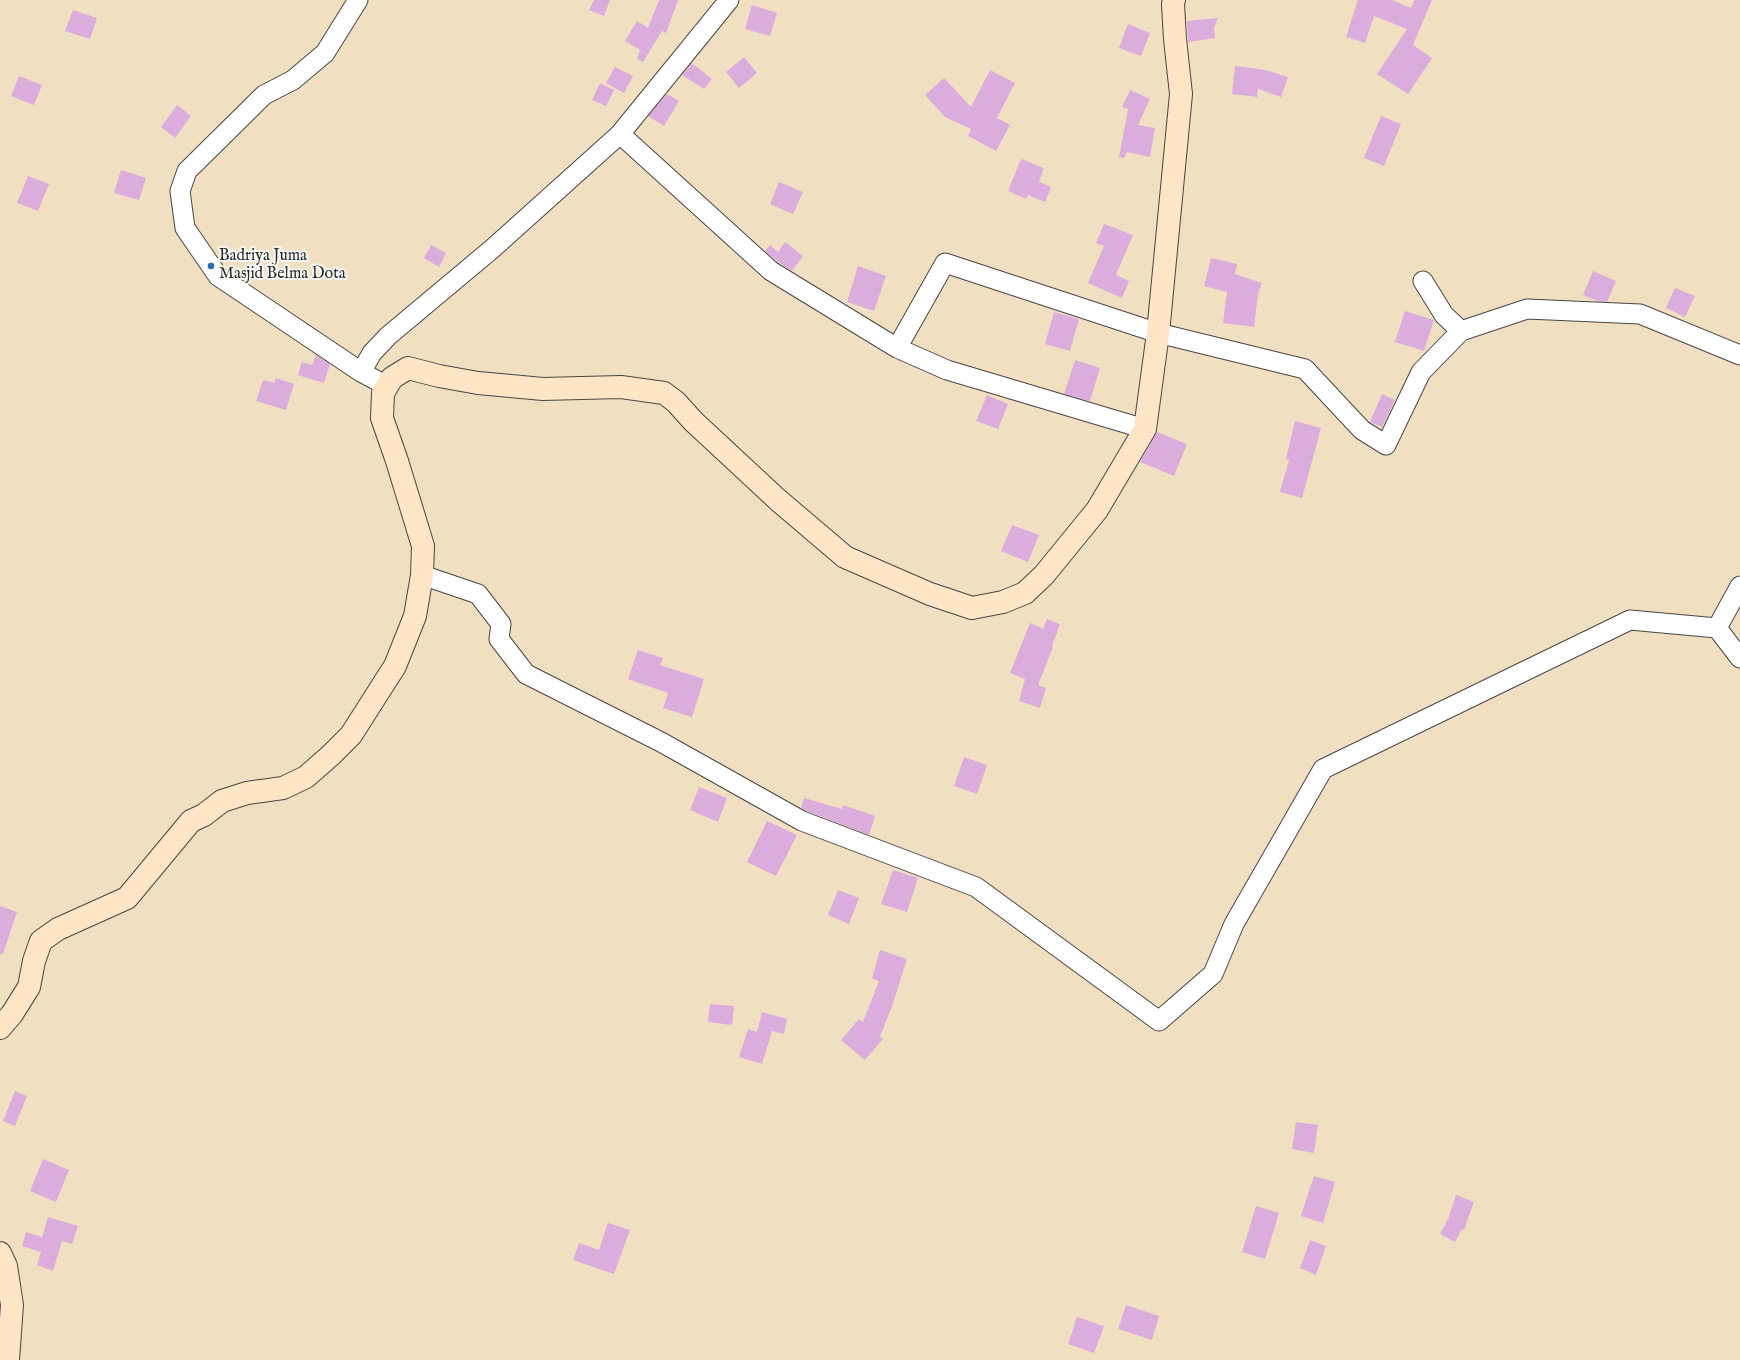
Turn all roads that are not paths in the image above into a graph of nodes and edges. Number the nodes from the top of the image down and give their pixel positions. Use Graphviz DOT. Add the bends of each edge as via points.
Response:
graph roads {
  1 [pos="358,0"];
  2 [pos="729,0"];
  3 [pos="1172,1"];
  4 [pos="620,134"];
  5 [pos="1422,281"];
  6 [pos="1461,331"];
  7 [pos="1158,333"];
  8 [pos="897,348"];
  9 [pos="1740,355"];
  10 [pos="361,372"];
  11 [pos="387,386"];
  12 [pos="1145,429"];
  13 [pos="422,575"];
  14 [pos="1740,586"];
  15 [pos="1717,628"];
  16 [pos="1740,658"];
  17 [pos="0,1028"];
  18 [pos="0,1253"];
  19 [pos="8,1360"];
  1 -- 10 [label="street" via="325,53 293,80 264,95 187,171 180,191 185,228 218,276"];
  2 -- 4 [label="street"];
  3 -- 7 [label="main road" via="1181,94"];
  4 -- 8 [label="street" via="771,271"];
  4 -- 10 [label="street" via="492,249 388,336 372,353"];
  5 -- 6 [label="street" via="1444,315"];
  6 -- 7 [label="street" via="1421,372 1386,445 1362,430 1305,370"];
  6 -- 9 [label="street" via="1527,310 1640,314"];
  7 -- 8 [label="street" via="945,263"];
  7 -- 12 [label="main road"];
  8 -- 12 [label="street" via="947,370"];
  10 -- 11 [label="street"];
  11 -- 12 [label="main road" via="392,378 408,368 478,383 543,389 621,387 664,393 778,500 845,557 930,594 972,608 1003,602 1025,592 1044,575 1098,510"];
  11 -- 13 [label="main road" via="383,393 382,418 423,546"];
  13 -- 15 [label="street" via="478,594 501,624 499,639 526,674 661,742 802,821 976,887 1159,1021 1213,974 1234,924 1323,769 1630,620"];
  13 -- 17 [label="main road" via="415,616 395,666 351,735 306,777 283,788 247,793 222,801 204,815 191,821 127,898 58,929 41,941 29,987"];
  14 -- 15 [label="street"];
  15 -- 16 [label="street"];
  18 -- 19 [label="main road" via="6,1266 12,1305"];
}
